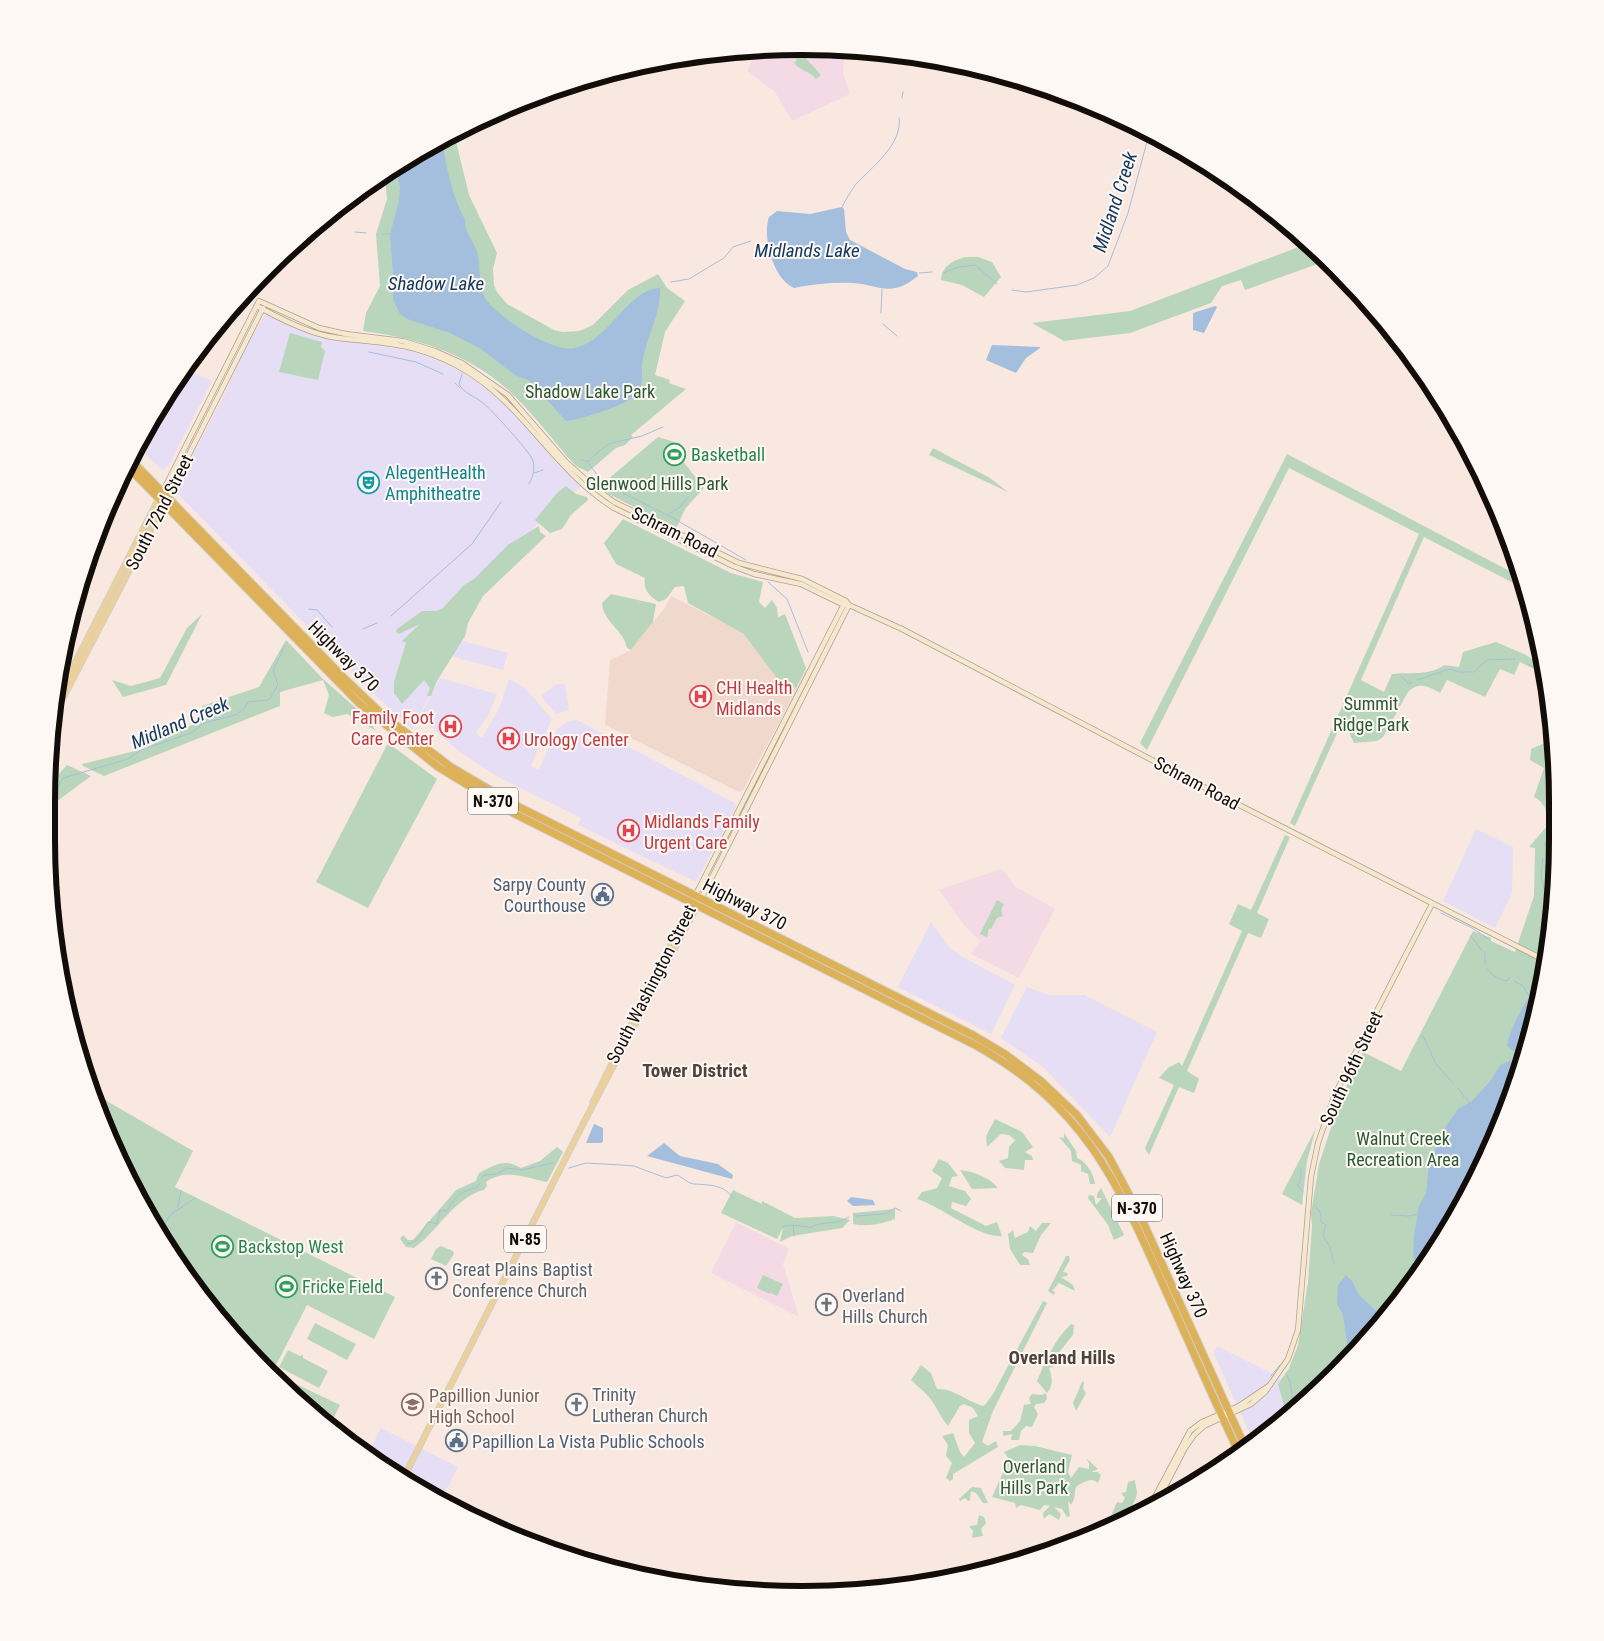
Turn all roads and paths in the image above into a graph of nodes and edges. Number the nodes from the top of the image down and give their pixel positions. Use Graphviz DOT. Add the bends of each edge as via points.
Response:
graph roads {
  1 [pos="258,303"];
  2 [pos="264,306"];
  3 [pos="136,465"];
  4 [pos="133,471"];
  5 [pos="164,497"];
  6 [pos="846,604"];
  7 [pos="825,648"];
  8 [pos="64,685"];
  9 [pos="62,700"];
  10 [pos="736,816"];
  11 [pos="724,838"];
  12 [pos="730,842"];
  13 [pos="716,869"];
  14 [pos="696,901"];
  15 [pos="1432,904"];
  16 [pos="1540,958"];
  17 [pos="988,1049"];
  18 [pos="1054,1093"];
  19 [pos="1225,1414"];
  20 [pos="1241,1444"];
  21 [pos="1237,1446"];
  22 [pos="406,1472"];
  23 [pos="1162,1494"];
  24 [pos="1155,1497"];
  1 -- 2 [label="main road, Schram Road"];
  1 -- 5 [label="main road, South 72nd Street"];
  2 -- 5 [label="main road, South 72nd Street"];
  2 -- 6 [label="main road, Schram Road" via="290,323 321,334 411,348 461,368 505,399 561,463 596,496 614,508 732,566 801,584"];
  3 -- 5 [label="highway, Highway 370 / N-370"];
  4 -- 5 [label="highway, Highway 370 / N-370"];
  5 -- 8 [label="main road, South 72nd Street"];
  5 -- 9 [label="main road, South 72nd Street"];
  5 -- 14 [label="highway, Highway 370 / N-370" via="358,692 422,746 504,800"];
  5 -- 14 [label="highway, Highway 370 / N-370" via="342,686 398,737 502,807"];
  6 -- 7 [label="main road"];
  6 -- 15 [label="main road, Schram Road" via="902,629"];
  7 -- 10 [label="main road, South Washington Street"];
  7 -- 12 [label="main road, South Washington Street"];
  10 -- 11 [label="main road, South Washington Street"];
  10 -- 12 [label="main road" via="728,836"];
  11 -- 13 [label="main road"];
  11 -- 14 [label="main road, South Washington Street"];
  12 -- 13 [label="main road, South Washington Street"];
  13 -- 14 [label="main road, South Washington Street"];
  14 -- 17 [label="highway, Highway 370 / N-370"];
  14 -- 18 [label="highway, Highway 370 / N-370" via="752,925 991,1045"];
  14 -- 22 [label="main road, South Washington Street / N-85" via="596,1092 590,1110"];
  15 -- 16 [label="main road, Schram Road"];
  15 -- 19 [label="main road, South 96th Street" via="1349,1064 1321,1134 1311,1176 1295,1341 1286,1364 1271,1385 1251,1404"];
  17 -- 18 [label="highway"];
  17 -- 19 [label="highway, Highway 370 / N-370" via="1053,1102 1082,1133 1108,1169"];
  18 -- 19 [label="highway, Highway 370 / N-370" via="1100,1145 1129,1192"];
  19 -- 20 [label="highway"];
  19 -- 21 [label="highway, Highway 370 / N-370"];
  19 -- 23 [label="main road" via="1191,1438"];
  19 -- 24 [label="main road" via="1202,1422 1187,1435"];
}
